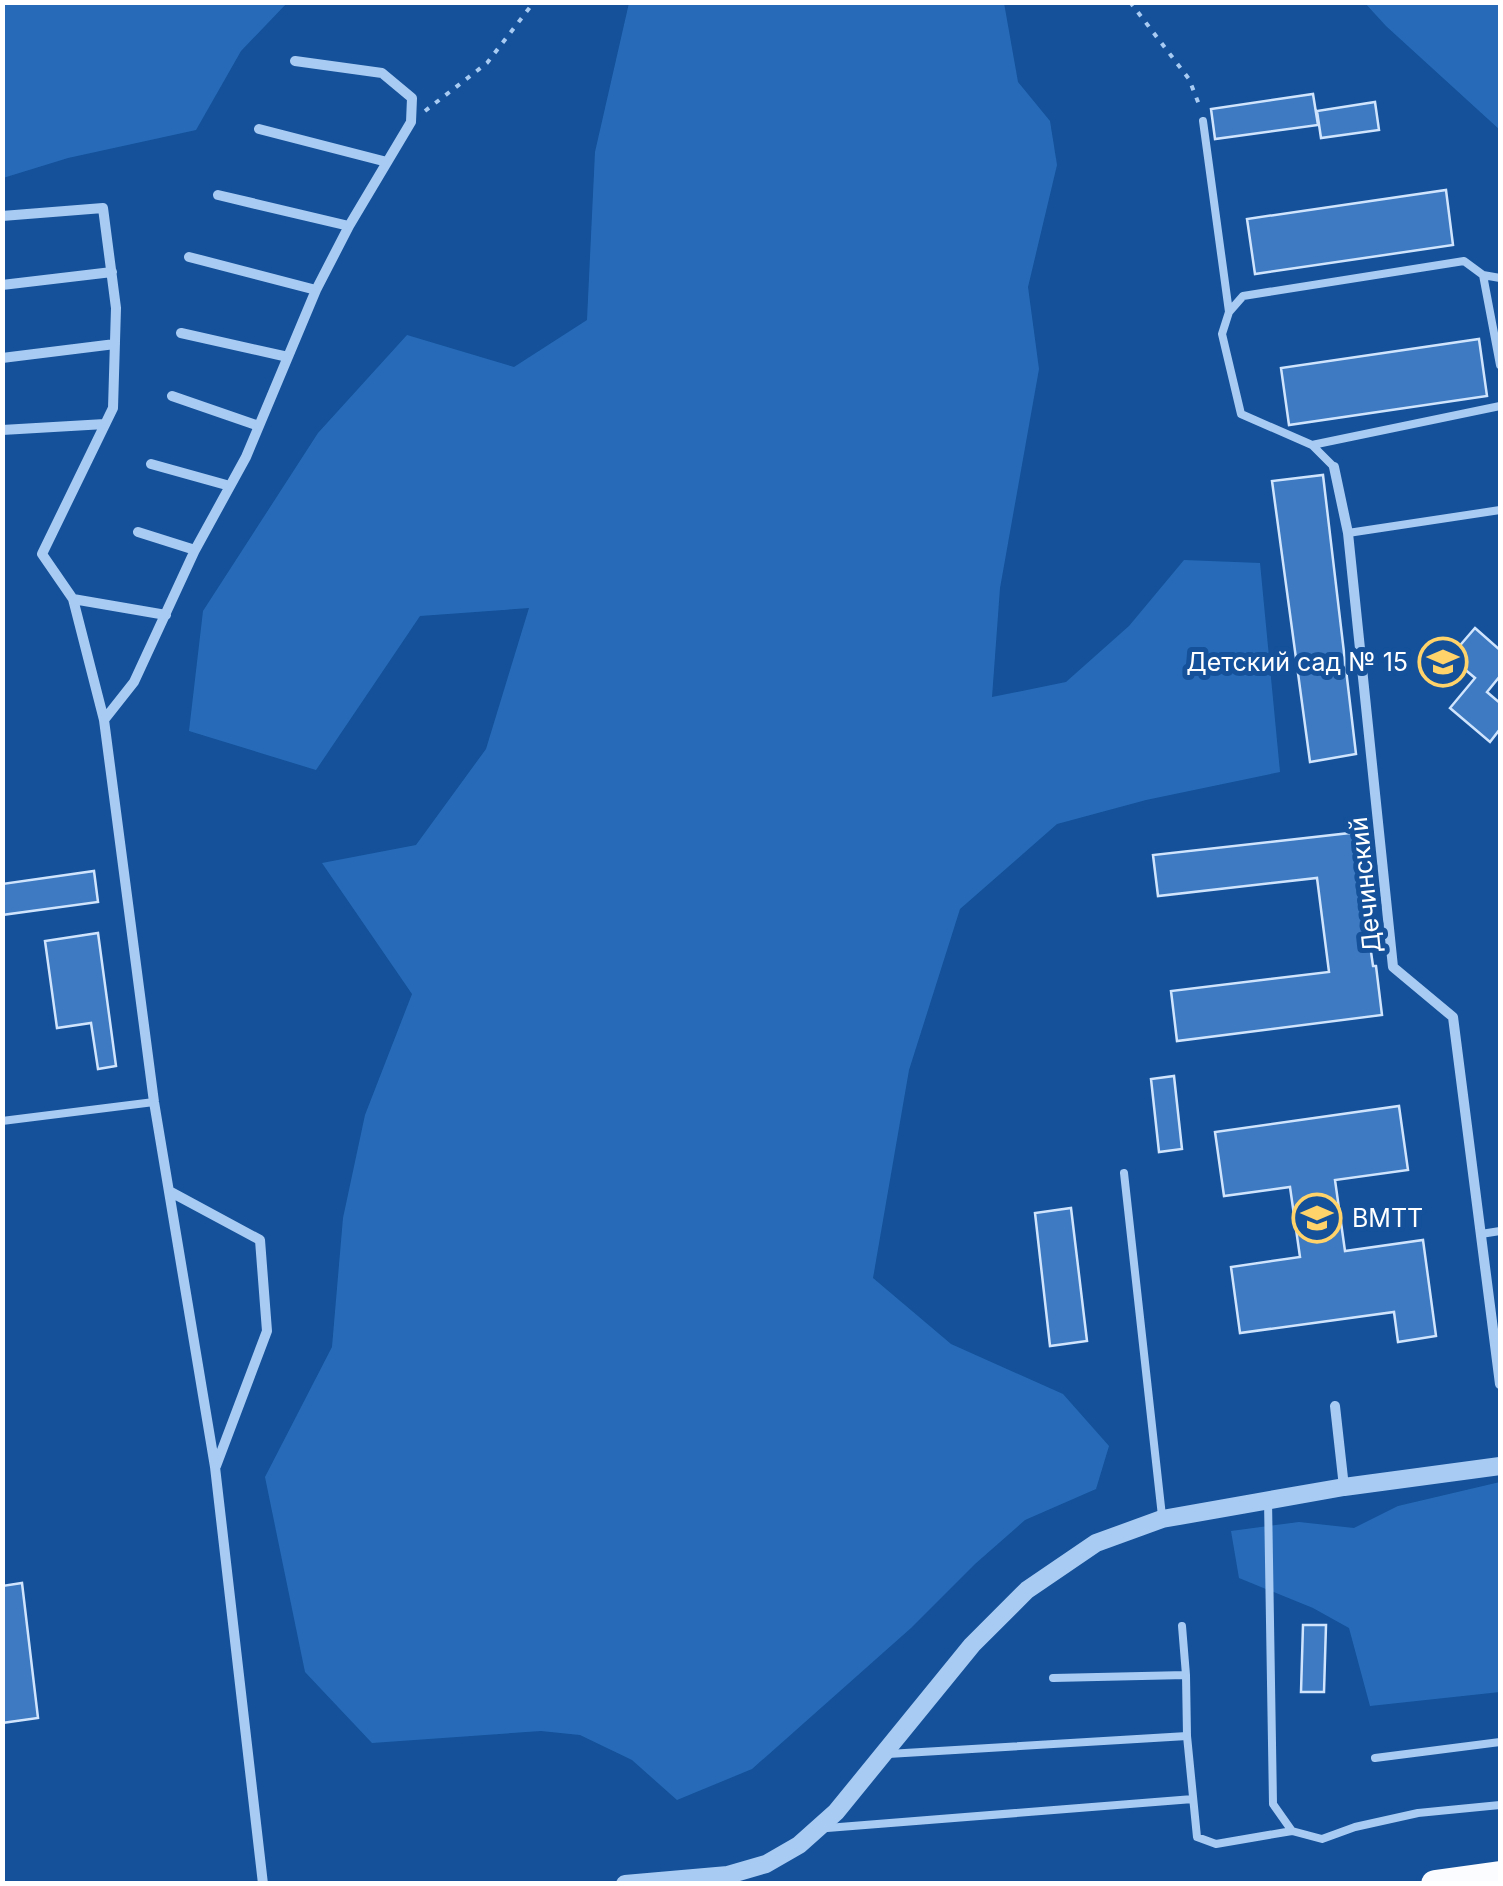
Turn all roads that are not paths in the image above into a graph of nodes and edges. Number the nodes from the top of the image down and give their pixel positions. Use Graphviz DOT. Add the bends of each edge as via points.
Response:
graph roads {
  1 [pos="295,61"];
  2 [pos="1203,121"];
  3 [pos="259,130"];
  4 [pos="387,162"];
  5 [pos="218,195"];
  6 [pos="2,216"];
  7 [pos="348,226"];
  8 [pos="189,257"];
  9 [pos="112,272"];
  10 [pos="1482,275"];
  11 [pos="1500,278"];
  12 [pos="2,285"];
  13 [pos="316,290"];
  14 [pos="1229,312"];
  15 [pos="181,334"];
  16 [pos="115,344"];
  17 [pos="288,357"];
  18 [pos="2,358"];
  19 [pos="1500,365"];
  20 [pos="172,396"];
  21 [pos="1500,406"];
  22 [pos="105,424"];
  23 [pos="259,426"];
  24 [pos="2,430"];
  25 [pos="1312,445"];
  26 [pos="151,464"];
  27 [pos="1334,467"];
  28 [pos="230,486"];
  29 [pos="1500,510"];
  30 [pos="138,532"];
  31 [pos="1348,533"];
  32 [pos="195,550"];
  33 [pos="72,599"];
  34 [pos="166,614"];
  35 [pos="104,720"];
  36 [pos="154,1102"];
  37 [pos="2,1121"];
  38 [pos="1124,1173"];
  39 [pos="170,1191"];
  40 [pos="1500,1231"];
  41 [pos="1481,1234"];
  42 [pos="1500,1384"];
  43 [pos="1334,1406"];
  44 [pos="1500,1466"];
  45 [pos="216,1467"];
  46 [pos="1344,1487"];
  47 [pos="1268,1500"];
  48 [pos="1162,1520"];
  49 [pos="1182,1626"];
  50 [pos="1186,1675"];
  51 [pos="1054,1678"];
  52 [pos="1186,1736"];
  53 [pos="1500,1742"];
  54 [pos="884,1755"];
  55 [pos="1375,1758"];
  56 [pos="1193,1799"];
  57 [pos="1500,1805"];
  58 [pos="817,1828"];
  59 [pos="1292,1831"];
  60 [pos="1500,1875"];
  61 [pos="263,1884"];
  62 [pos="625,1884"];
  63 [pos="1436,1884"];
  1 -- 4 [label="street" via="382,73 412,98 411,122"];
  2 -- 14 [label="lane, Дечинский"];
  3 -- 4 [label="street"];
  4 -- 7 [label="street"];
  5 -- 7 [label="street"];
  6 -- 9 [label="street" via="103,208"];
  7 -- 13 [label="street"];
  8 -- 13 [label="street"];
  9 -- 12 [label="street"];
  9 -- 16 [label="street"];
  10 -- 11 [label="lane"];
  10 -- 14 [label="lane" via="1464,261 1244,296"];
  10 -- 19 [label="lane"];
  13 -- 17 [label="street"];
  14 -- 25 [label="lane, Дечинский" via="1222,334 1241,414"];
  15 -- 17 [label="street"];
  16 -- 18 [label="street"];
  16 -- 22 [label="street"];
  17 -- 23 [label="street"];
  20 -- 23 [label="street"];
  21 -- 25 [label="lane"];
  22 -- 24 [label="street"];
  22 -- 33 [label="street" via="42,554"];
  23 -- 28 [label="street"];
  25 -- 27 [label="lane, Дечинский"];
  26 -- 28 [label="street"];
  27 -- 31 [label="street, Дечинский"];
  28 -- 32 [label="street"];
  29 -- 31 [label="lane"];
  30 -- 32 [label="street"];
  31 -- 41 [label="street, Дечинский" via="1393,967 1453,1016"];
  32 -- 34 [label="street"];
  33 -- 34 [label="street"];
  33 -- 35 [label="street"];
  34 -- 35 [label="street" via="134,682"];
  35 -- 36 [label="street"];
  36 -- 37 [label="lane"];
  36 -- 39 [label="street"];
  38 -- 48 [label="lane"];
  39 -- 45 [label="street"];
  39 -- 45 [label="street" via="260,1240 267,1332"];
  40 -- 41 [label="lane"];
  41 -- 42 [label="street, Дечинский"];
  43 -- 46 [label="street"];
  44 -- 46 [label="street"];
  45 -- 61 [label="street"];
  46 -- 47 [label="street"];
  47 -- 48 [label="street"];
  47 -- 59 [label="lane" via="1273,1804"];
  48 -- 54 [label="street" via="1096,1543 1027,1590 972,1645"];
  49 -- 50 [label="lane"];
  50 -- 51 [label="lane"];
  50 -- 52 [label="lane"];
  52 -- 54 [label="lane"];
  52 -- 56 [label="lane"];
  53 -- 55 [label="lane"];
  54 -- 58 [label="street"];
  56 -- 58 [label="lane"];
  56 -- 59 [label="lane" via="1197,1836 1216,1844"];
  57 -- 59 [label="lane" via="1418,1812 1322,1839"];
  58 -- 62 [label="street" via="766,1864 728,1875"];
  60 -- 63 [label="highway"];
}
